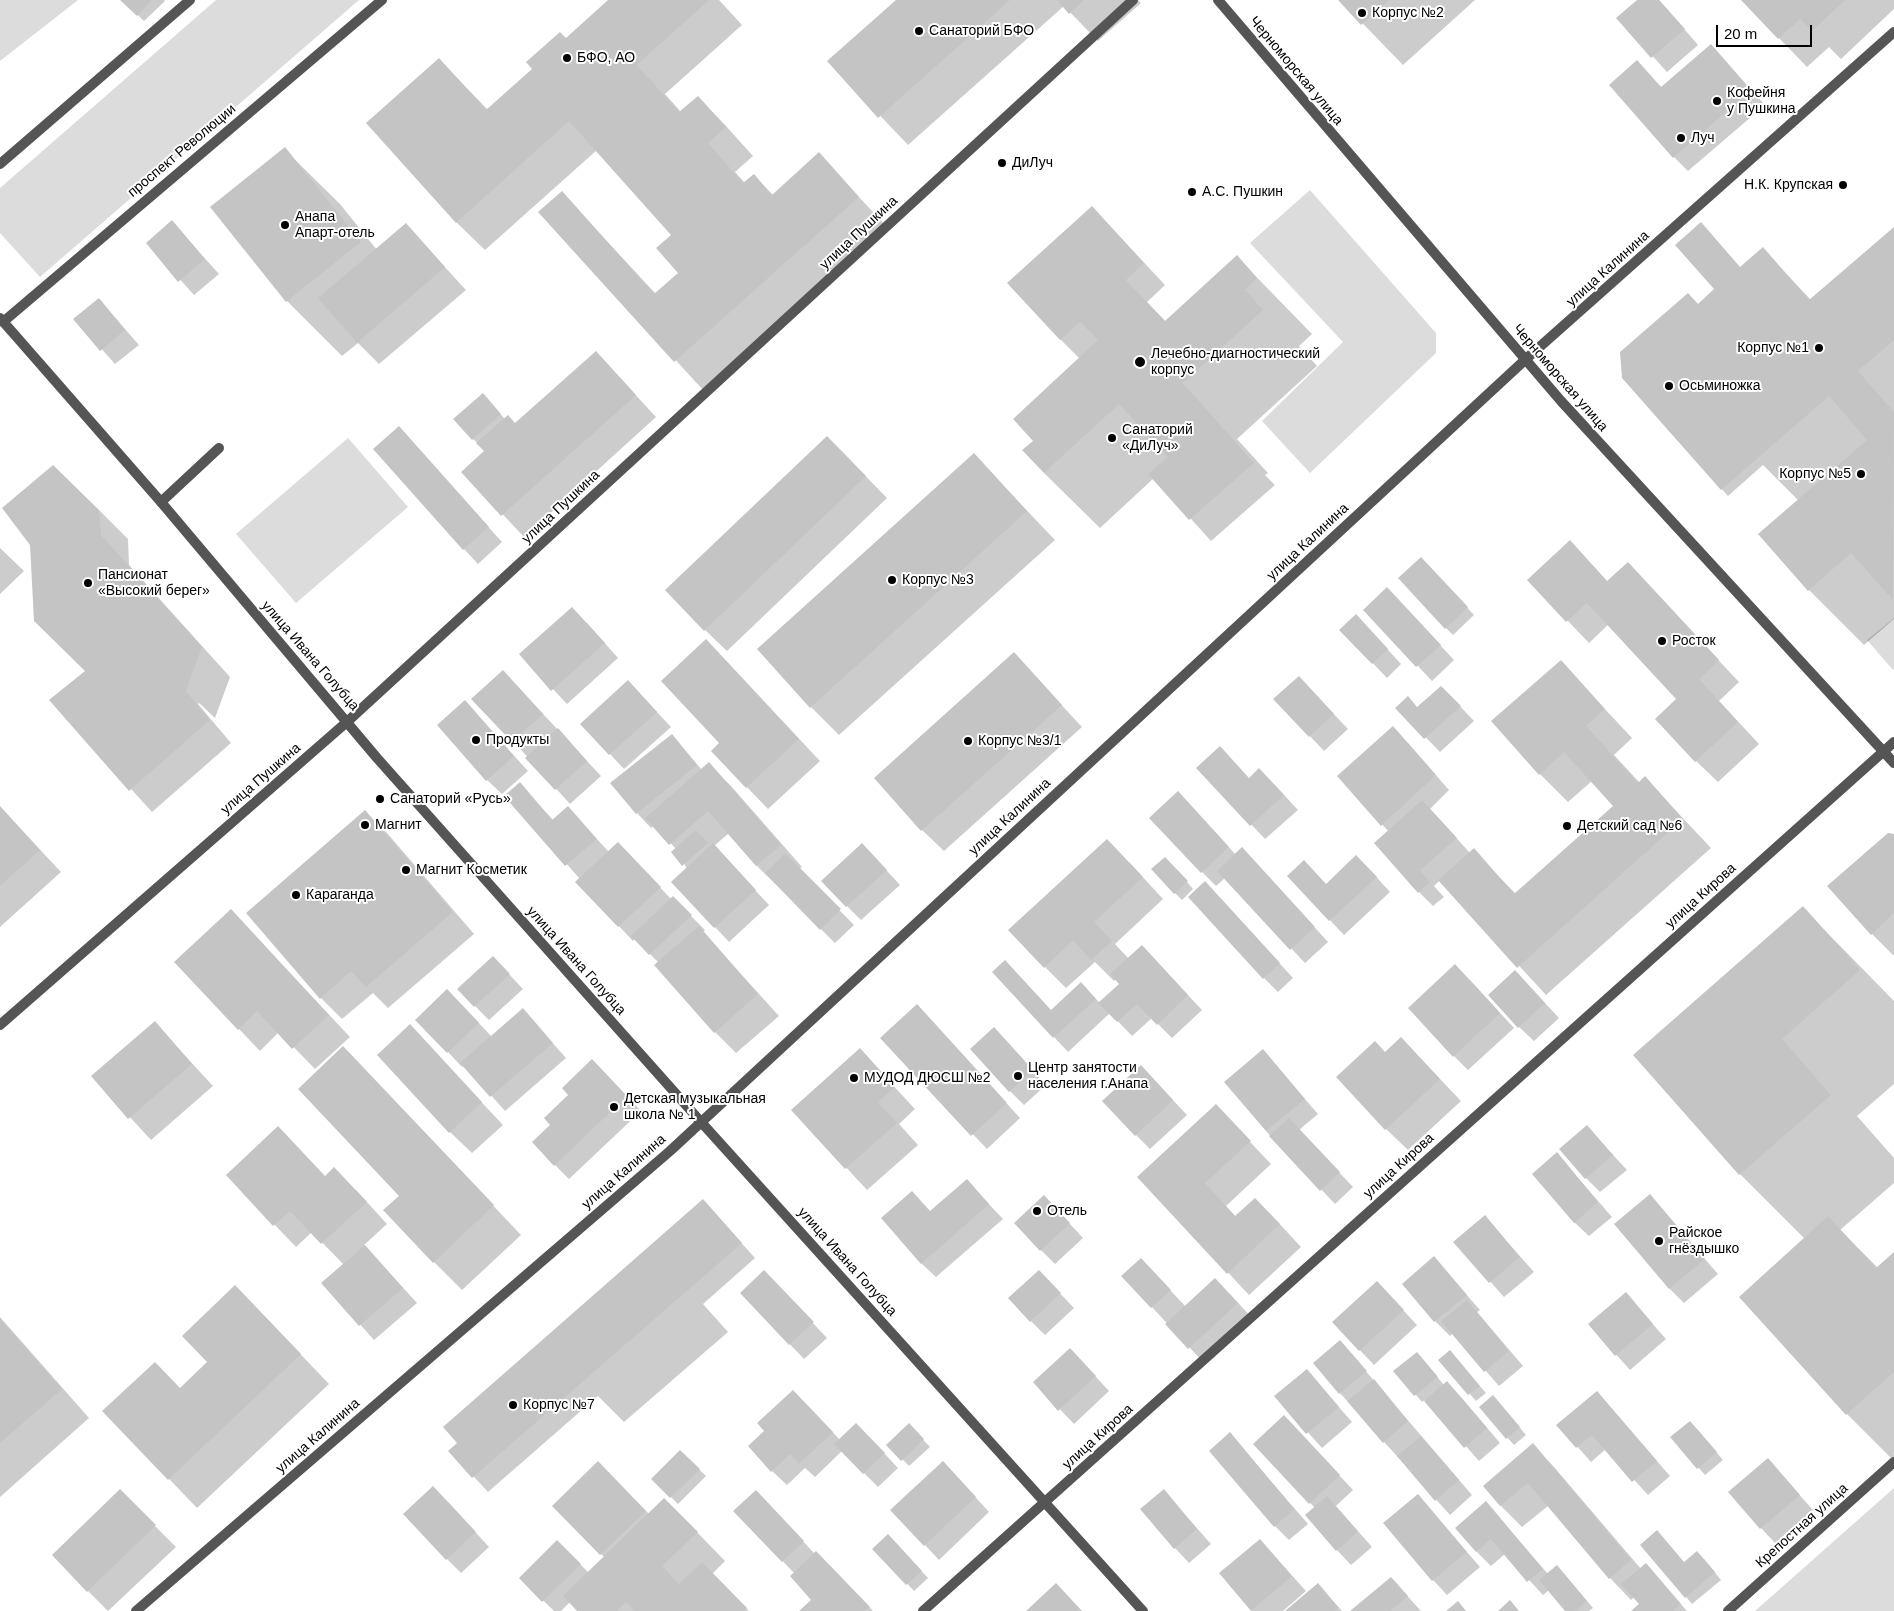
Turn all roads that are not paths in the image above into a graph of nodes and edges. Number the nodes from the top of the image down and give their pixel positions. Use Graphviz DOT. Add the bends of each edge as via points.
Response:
graph roads {
  1 [pos="190,0"];
  2 [pos="382,0"];
  3 [pos="1133,0"];
  4 [pos="1218,0"];
  5 [pos="1894,32"];
  6 [pos="0,164"];
  7 [pos="1,321"];
  8 [pos="1526,359"];
  9 [pos="220,448"];
  10 [pos="161,502"];
  11 [pos="348,720"];
  12 [pos="1894,742"];
  13 [pos="1883,751"];
  14 [pos="1894,763"];
  15 [pos="0,1026"];
  16 [pos="701,1122"];
  17 [pos="1894,1462"];
  18 [pos="1046,1502"];
  19 [pos="136,1611"];
  20 [pos="923,1611"];
  21 [pos="1143,1611"];
  22 [pos="1728,1611"];
  1 -- 6 [label="street"];
  2 -- 7 [label="street, проспект Революции"];
  3 -- 11 [label="street, улица Пушкина"];
  4 -- 8 [label="street, Черноморская улица"];
  5 -- 8 [label="street, улица Калинина"];
  7 -- 10 [label="street, улица Ивана Голубца"];
  8 -- 13 [label="street, Черноморская улица"];
  8 -- 16 [label="street, улица Калинина"];
  9 -- 10 [label="street"];
  10 -- 11 [label="street, улица Ивана Голубца"];
  11 -- 15 [label="street, улица Пушкина"];
  11 -- 16 [label="street, улица Ивана Голубца" via="377,758"];
  12 -- 13 [label="street, улица Кирова"];
  13 -- 14 [label="street, Черноморская улица"];
  13 -- 18 [label="street, улица Кирова"];
  16 -- 18 [label="street, улица Ивана Голубца"];
  16 -- 19 [label="street, улица Калинина"];
  17 -- 22 [label="street, Крепостная улица"];
  18 -- 20 [label="street, улица Кирова"];
  18 -- 21 [label="street, улица Ивана Голубца"];
}
